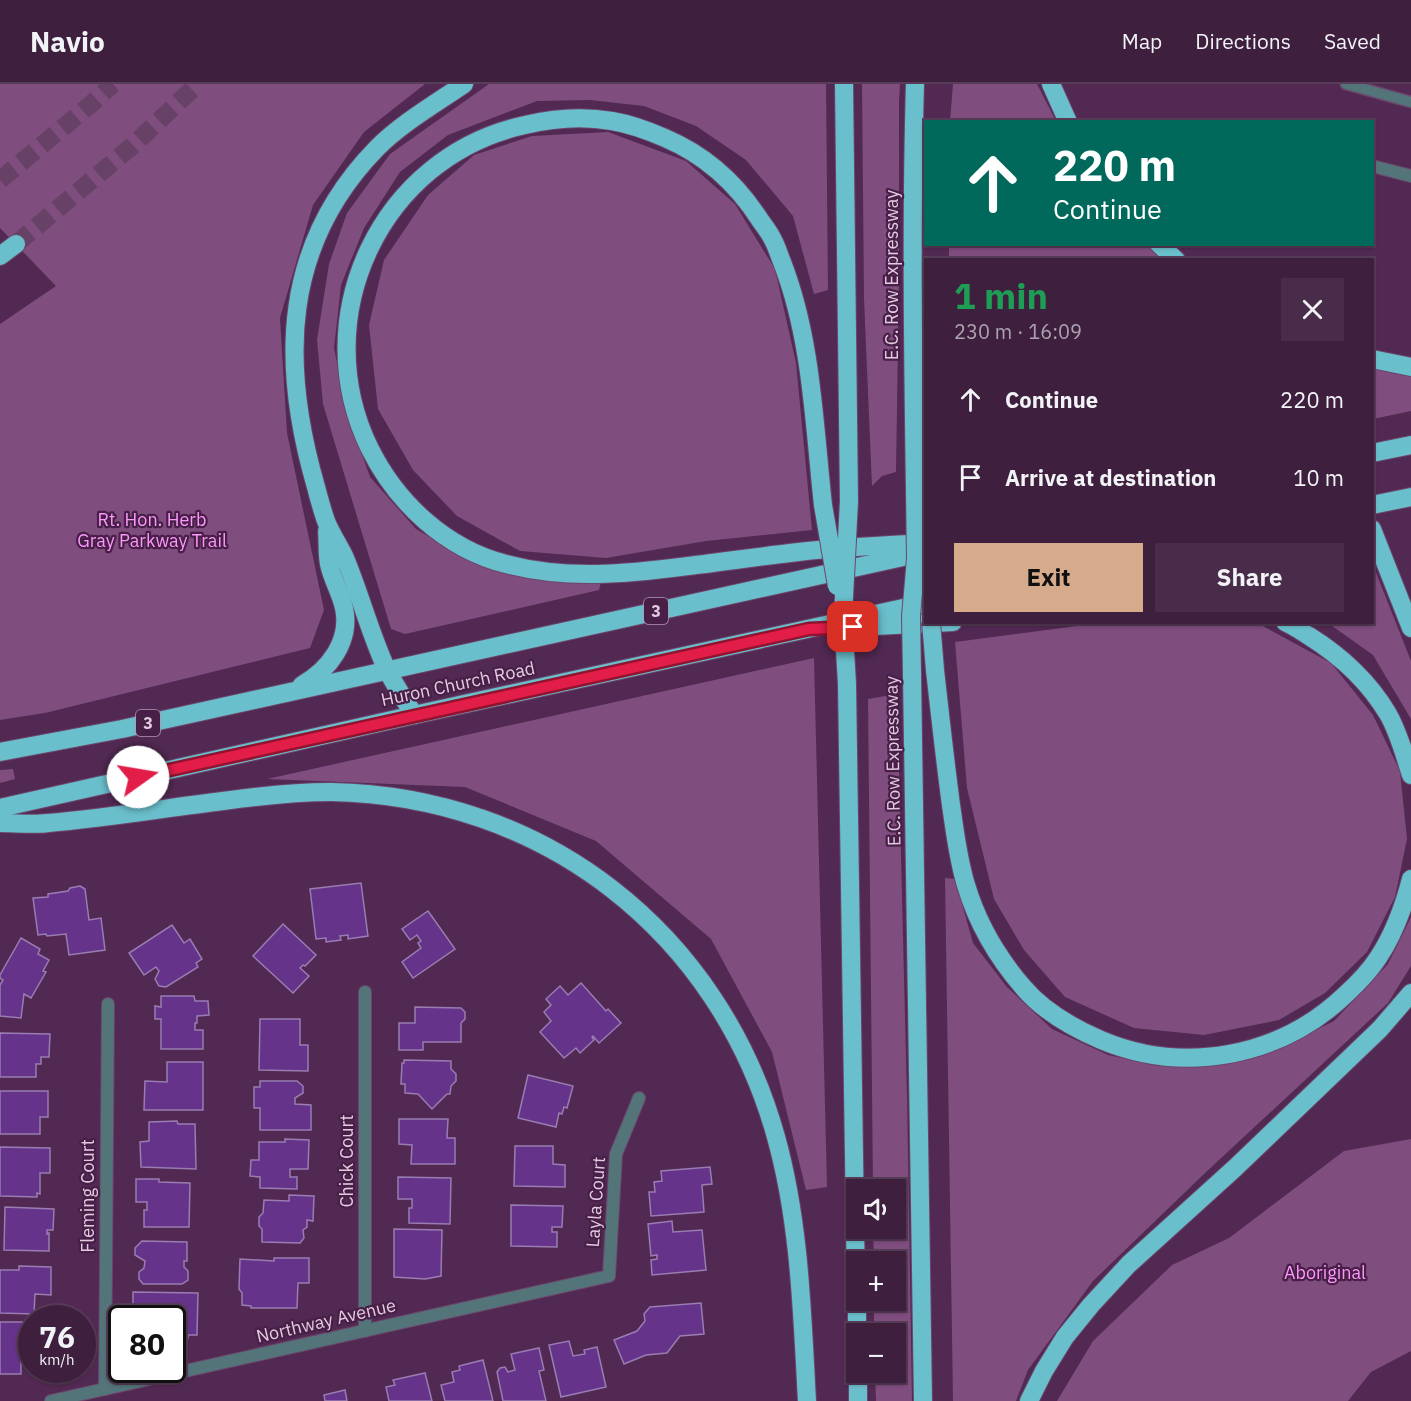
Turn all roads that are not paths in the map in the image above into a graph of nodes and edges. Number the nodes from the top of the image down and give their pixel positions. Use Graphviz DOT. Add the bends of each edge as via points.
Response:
graph roads {
  1 [pos="464,84"];
  2 [pos="844,84"];
  3 [pos="915,84"];
  4 [pos="1051,84"];
  5 [pos="1346,84"];
  6 [pos="1411,102"];
  7 [pos="1067,120"];
  8 [pos="1374,167"];
  9 [pos="1411,176"];
  10 [pos="16,244"];
  11 [pos="1160,246"];
  12 [pos="0,256"];
  13 [pos="1174,258"];
  14 [pos="1374,359"];
  15 [pos="1411,367"];
  16 [pos="1411,445"];
  17 [pos="1374,453"];
  18 [pos="1411,497"];
  19 [pos="1374,505"];
  20 [pos="327,523"];
  21 [pos="1374,534"];
  22 [pos="922,551"];
  23 [pos="924,574"];
  24 [pos="924,603"];
  25 [pos="843,616"];
  26 [pos="924,623"];
  27 [pos="930,624"];
  28 [pos="1288,624"];
  29 [pos="1411,628"];
  30 [pos="809,629"];
  31 [pos="387,670"];
  32 [pos="295,690"];
  33 [pos="414,715"];
  34 [pos="0,752"];
  35 [pos="1411,775"];
  36 [pos="0,808"];
  37 [pos="0,823"];
  38 [pos="1411,879"];
  39 [pos="365,992"];
  40 [pos="1411,993"];
  41 [pos="108,1004"];
  42 [pos="639,1098"];
  43 [pos="855,1251"];
  44 [pos="609,1276"];
  45 [pos="365,1331"];
  46 [pos="858,1383"];
  47 [pos="105,1389"];
  48 [pos="51,1401"];
  49 [pos="807,1401"];
  50 [pos="858,1401"];
  51 [pos="923,1401"];
  52 [pos="1029,1401"];
  1 -- 20 [label="highway" via="394,132 362,164 329,212 305,266 294,323 295,381 309,464"];
  2 -- 25 [label="highway, bridge" via="849,501"];
  3 -- 22 [label="highway, E.C. Row Expressway, bridge" via="915,492"];
  4 -- 7 [label="highway"];
  5 -- 6 [label="lane"];
  8 -- 9 [label="street"];
  10 -- 12 [label="highway"];
  11 -- 13 [label="highway"];
  14 -- 15 [label="highway"];
  16 -- 17 [label="highway"];
  18 -- 19 [label="highway"];
  20 -- 31 [label="highway"];
  20 -- 32 [label="highway" via="329,564 344,609 344,630 331,661"];
  21 -- 29 [label="highway"];
  22 -- 23 [label="highway"];
  22 -- 25 [label="highway, bridge" via="807,551 644,572 562,573 502,564 447,538 420,518 377,462 364,436 350,389 347,329 360,269 369,249 382,223 424,175 452,154 513,127 579,118 613,121 683,146 733,185 773,240 801,320 822,505"];
  22 -- 31 [label="highway, Huron Church Road / 3"];
  22 -- 51 [label="highway, E.C. Row Expressway, bridge" via="911,616"];
  24 -- 30 [label="highway, Huron Church Road"];
  25 -- 43 [label="highway, bridge"];
  26 -- 30 [label="highway"];
  27 -- 38 [label="highway, bridge" via="957,848 966,886 984,929 1024,988 1049,1011 1079,1030 1112,1045 1179,1058 1242,1052 1276,1040 1333,1007 1360,981 1395,928"];
  28 -- 35 [label="highway" via="1323,644 1371,690 1400,738"];
  30 -- 33 [label="highway, Huron Church Road"];
  31 -- 32 [label="highway, Huron Church Road / 3"];
  31 -- 33 [label="highway"];
  32 -- 34 [label="highway, Huron Church Road / 3"];
  33 -- 36 [label="highway, Huron Church Road"];
  37 -- 49 [label="highway" via="46,824 262,796 329,792 392,796 472,814 512,829 588,870 660,930 694,972 739,1042 759,1087 776,1137 796,1236"];
  39 -- 45 [label="street, Chick Court"];
  40 -- 52 [label="highway" via="1380,1029 1129,1264 1065,1337"];
  41 -- 47 [label="street, Fleming Court"];
  42 -- 44 [label="street, Layla Court" via="616,1154"];
  44 -- 45 [label="street, Northway Avenue"];
  45 -- 47 [label="street, Northway Avenue"];
  46 -- 50 [label="highway"];
  47 -- 48 [label="street, Northway Avenue"];
}
